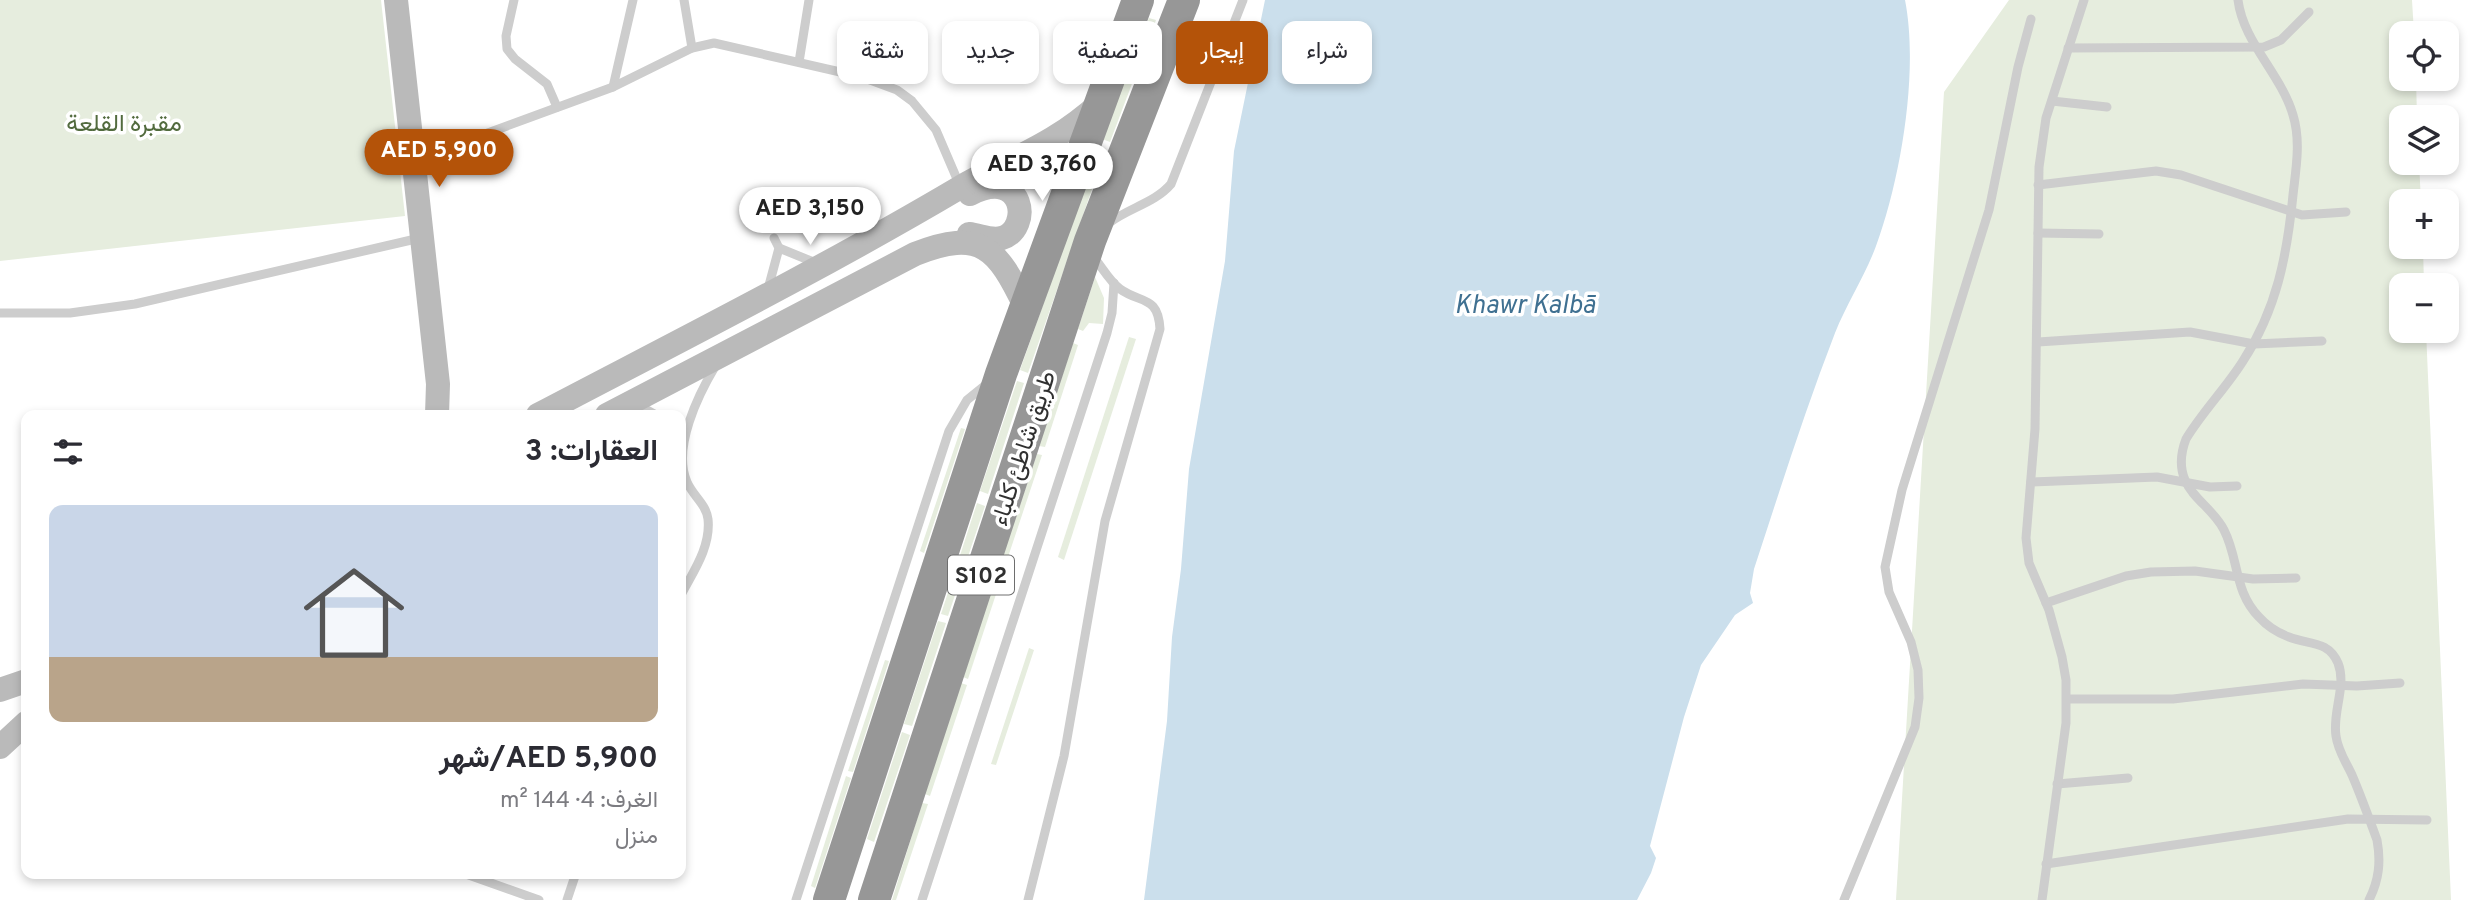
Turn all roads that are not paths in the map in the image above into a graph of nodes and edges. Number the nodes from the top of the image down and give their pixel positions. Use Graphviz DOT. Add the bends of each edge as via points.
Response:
graph roads {
  1 [pos="396,0"];
  2 [pos="514,0"];
  3 [pos="633,0"];
  4 [pos="684,0"];
  5 [pos="809,0"];
  6 [pos="1138,0"];
  7 [pos="1184,0"];
  8 [pos="1243,0"];
  9 [pos="2084,0"];
  10 [pos="2238,0"];
  11 [pos="2309,12"];
  12 [pos="2031,19"];
  13 [pos="2258,47"];
  14 [pos="692,48"];
  15 [pos="2068,48"];
  16 [pos="799,62"];
  17 [pos="613,87"];
  18 [pos="2052,101"];
  19 [pos="1100,103"];
  20 [pos="557,107"];
  21 [pos="2107,107"];
  22 [pos="413,161"];
  23 [pos="2038,185"];
  24 [pos="961,188"];
  25 [pos="2292,211"];
  26 [pos="2346,212"];
  27 [pos="920,213"];
  28 [pos="2038,233"];
  29 [pos="2099,234"];
  30 [pos="422,238"];
  31 [pos="774,238"];
  32 [pos="1089,245"];
  33 [pos="779,248"];
  34 [pos="915,254"];
  35 [pos="824,265"];
  36 [pos="1114,283"];
  37 [pos="766,295"];
  38 [pos="1025,306"];
  39 [pos="0,313"];
  40 [pos="2322,341"];
  41 [pos="2038,342"];
  42 [pos="2254,344"];
  43 [pos="723,355"];
  44 [pos="1001,374"];
  45 [pos="438,384"];
  46 [pos="631,403"];
  47 [pos="437,410"];
  48 [pos="452,410"];
  49 [pos="548,410"];
  50 [pos="617,410"];
  51 [pos="646,410"];
  52 [pos="686,432"];
  53 [pos="686,478"];
  54 [pos="2031,482"];
  55 [pos="2186,482"];
  56 [pos="2237,486"];
  57 [pos="2237,578"];
  58 [pos="2296,578"];
  59 [pos="686,585"];
  60 [pos="2046,603"];
  61 [pos="2400,682"];
  62 [pos="21,683"];
  63 [pos="2340,686"];
  64 [pos="0,690"];
  65 [pos="2067,699"];
  66 [pos="21,728"];
  67 [pos="0,747"];
  68 [pos="2129,778"];
  69 [pos="2057,784"];
  70 [pos="2369,818"];
  71 [pos="2427,820"];
  72 [pos="2046,864"];
  73 [pos="480,879"];
  74 [pos="574,879"];
  75 [pos="539,900"];
  76 [pos="567,900"];
  77 [pos="796,900"];
  78 [pos="829,900"];
  79 [pos="874,900"];
  80 [pos="922,900"];
  81 [pos="1028,900"];
  82 [pos="1844,900"];
  83 [pos="2042,900"];
  84 [pos="2369,900"];
  1 -- 22 [label="street"];
  2 -- 20 [label="lane" via="506,36 508,49 547,84"];
  3 -- 17 [label="lane"];
  4 -- 14 [label="lane"];
  5 -- 16 [label="lane"];
  6 -- 19 [label="highway, طريق شاطئ كلباء / S102"];
  7 -- 32 [label="highway, طريق شاطئ كلباء / S102"];
  8 -- 32 [label="lane" via="1171,184 1118,216"];
  9 -- 15 [label="lane"];
  10 -- 13 [label="lane" via="2243,22"];
  11 -- 13 [label="lane" via="2281,40"];
  12 -- 82 [label="lane" via="1989,210 1902,490 1885,567 1889,592 1918,670 1915,727"];
  13 -- 15 [label="lane"];
  13 -- 25 [label="lane" via="2294,118 2297,154"];
  14 -- 16 [label="lane" via="726,44"];
  14 -- 17 [label="lane"];
  15 -- 18 [label="lane"];
  16 -- 24 [label="lane" via="880,82 912,101 936,130"];
  17 -- 20 [label="lane"];
  18 -- 21 [label="lane"];
  18 -- 23 [label="lane"];
  19 -- 24 [label="street" via="1045,145"];
  19 -- 38 [label="highway, طريق شاطئ كلباء / S102"];
  20 -- 22 [label="lane"];
  22 -- 30 [label="street"];
  23 -- 25 [label="lane" via="2168,172"];
  23 -- 28 [label="lane"];
  24 -- 27 [label="street"];
  25 -- 26 [label="lane" via="2309,215"];
  25 -- 42 [label="lane" via="2277,294"];
  27 -- 34 [label="street" via="997,185 1016,197 1019,211 1007,236 947,235"];
  27 -- 35 [label="street"];
  28 -- 29 [label="lane"];
  28 -- 41 [label="lane"];
  30 -- 39 [label="lane" via="135,304 70,313"];
  30 -- 45 [label="street"];
  31 -- 33 [label="lane"];
  32 -- 36 [label="lane"];
  32 -- 79 [label="highway, طريق شاطئ كلباء / S102"];
  33 -- 35 [label="lane"];
  33 -- 37 [label="lane"];
  34 -- 38 [label="street" via="955,242 979,246 1008,270"];
  34 -- 43 [label="street"];
  35 -- 37 [label="street"];
  36 -- 80 [label="lane" via="1107,333"];
  36 -- 81 [label="lane" via="1151,303 1160,329 1105,521 1065,756"];
  37 -- 49 [label="street"];
  38 -- 44 [label="highway, طريق شاطئ كلباء / S102"];
  40 -- 42 [label="lane"];
  41 -- 42 [label="lane" via="2190,332"];
  41 -- 54 [label="lane"];
  42 -- 55 [label="lane" via="2186,439 2181,459"];
  43 -- 46 [label="street"];
  43 -- 52 [label="lane"];
  44 -- 77 [label="lane" via="967,400 949,431"];
  44 -- 78 [label="highway, طريق شاطئ كلباء / S102"];
  45 -- 47 [label="street"];
  45 -- 48 [label="street"];
  46 -- 50 [label="street"];
  46 -- 51 [label="lane"];
  53 -- 59 [label="lane" via="707,513 708,528 704,550"];
  54 -- 55 [label="lane" via="2157,477"];
  54 -- 60 [label="lane" via="2027,551"];
  55 -- 56 [label="lane"];
  55 -- 57 [label="lane" via="2223,528"];
  57 -- 58 [label="lane"];
  57 -- 60 [label="lane" via="2195,571 2151,572"];
  57 -- 63 [label="lane" via="2249,606 2266,624 2327,648 2337,662"];
  60 -- 65 [label="lane" via="2062,657"];
  61 -- 63 [label="lane"];
  62 -- 64 [label="street"];
  63 -- 65 [label="lane" via="2303,684 2173,699"];
  63 -- 70 [label="lane" via="2336,736"];
  65 -- 69 [label="lane"];
  66 -- 67 [label="street"];
  68 -- 69 [label="lane"];
  69 -- 72 [label="lane"];
  70 -- 71 [label="lane"];
  70 -- 72 [label="lane"];
  70 -- 84 [label="lane" via="2380,854"];
  72 -- 83 [label="lane"];
  73 -- 75 [label="lane"];
  74 -- 76 [label="lane"];
}
